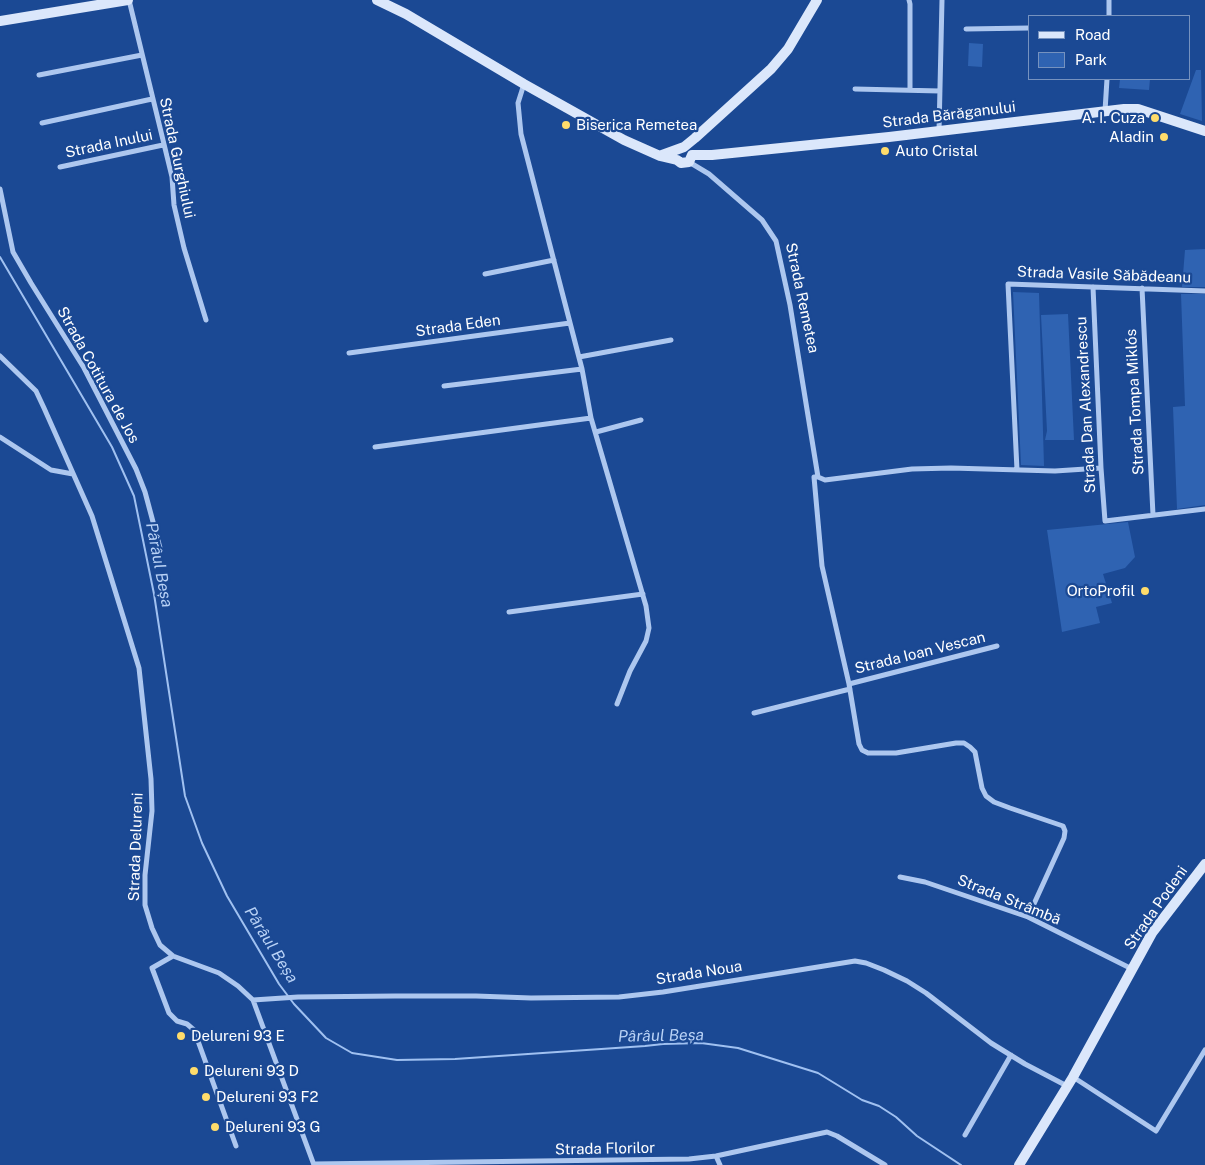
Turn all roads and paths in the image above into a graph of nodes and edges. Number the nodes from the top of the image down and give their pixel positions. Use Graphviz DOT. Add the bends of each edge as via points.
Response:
graph roads {
  1 [pos="129,0"];
  2 [pos="378,0"];
  3 [pos="817,0"];
  4 [pos="908,0"];
  5 [pos="942,0"];
  6 [pos="1109,0"];
  7 [pos="1108,15"];
  8 [pos="0,21"];
  9 [pos="1028,28"];
  10 [pos="966,29"];
  11 [pos="142,55"];
  12 [pos="39,76"];
  13 [pos="1107,80"];
  14 [pos="524,84"];
  15 [pos="856,89"];
  16 [pos="910,90"];
  17 [pos="940,91"];
  18 [pos="152,99"];
  19 [pos="1105,111"];
  20 [pos="42,123"];
  21 [pos="939,131"];
  22 [pos="1205,131"];
  23 [pos="163,145"];
  24 [pos="685,154"];
  25 [pos="60,167"];
  26 [pos="0,189"];
  27 [pos="554,260"];
  28 [pos="485,274"];
  29 [pos="1094,287"];
  30 [pos="1142,288"];
  31 [pos="1205,290"];
  32 [pos="206,320"];
  33 [pos="570,323"];
  34 [pos="671,340"];
  35 [pos="349,353"];
  36 [pos="0,356"];
  37 [pos="579,357"];
  38 [pos="582,369"];
  39 [pos="444,386"];
  40 [pos="592,418"];
  41 [pos="641,420"];
  42 [pos="596,432"];
  43 [pos="0,437"];
  44 [pos="375,447"];
  45 [pos="1101,468"];
  46 [pos="1017,470"];
  47 [pos="73,474"];
  48 [pos="818,477"];
  49 [pos="1205,508"];
  50 [pos="1154,515"];
  51 [pos="160,548"];
  52 [pos="643,594"];
  53 [pos="509,612"];
  54 [pos="997,646"];
  55 [pos="849,687"];
  56 [pos="617,704"];
  57 [pos="754,713"];
  58 [pos="1205,864"];
  59 [pos="900,877"];
  60 [pos="1028,918"];
  61 [pos="173,956"];
  62 [pos="1132,969"];
  63 [pos="253,1000"];
  64 [pos="1205,1050"];
  65 [pos="1011,1056"];
  66 [pos="1073,1077"];
  67 [pos="1068,1086"];
  68 [pos="965,1135"];
  69 [pos="236,1146"];
  70 [pos="716,1156"];
  71 [pos="314,1165"];
  72 [pos="720,1165"];
  73 [pos="885,1165"];
  74 [pos="1019,1165"];
  1 -- 8 [label="street"];
  1 -- 11 [label="street, Strada Gurghiului"];
  2 -- 14 [label="street, Strada Remetea"];
  3 -- 24 [label="street" via="780,58 696,138"];
  4 -- 16 [label="street"];
  5 -- 17 [label="street"];
  6 -- 7 [label="street"];
  9 -- 10 [label="street"];
  11 -- 12 [label="street"];
  11 -- 18 [label="street, Strada Gurghiului"];
  13 -- 19 [label="street"];
  14 -- 24 [label="street, Strada Remetea" via="660,156"];
  14 -- 27 [label="street" via="518,103 521,134"];
  15 -- 16 [label="street"];
  16 -- 17 [label="street"];
  17 -- 21 [label="street"];
  18 -- 20 [label="street"];
  18 -- 23 [label="street, Strada Gurghiului"];
  19 -- 21 [label="street, Strada Bărăganului"];
  19 -- 22 [label="street, Strada Bărăganului" via="1138,109"];
  21 -- 24 [label="street, Strada Bărăganului" via="712,155"];
  23 -- 25 [label="street, Strada Inului"];
  23 -- 32 [label="street, Strada Gurghiului" via="186,256"];
  24 -- 48 [label="street, Strada Remetea" via="762,220 776,241 790,305"];
  26 -- 51 [label="street, Strada Cotitura de Jos" via="13,252 84,368 136,469"];
  27 -- 28 [label="street"];
  27 -- 33 [label="street"];
  29 -- 30 [label="street, Strada Vasile Săbădeanu"];
  29 -- 45 [label="street, Strada Dan Alexandrescu"];
  29 -- 46 [label="street, Strada Vasile Săbădeanu" via="1008,284"];
  30 -- 31 [label="street, Strada Vasile Săbădeanu"];
  30 -- 50 [label="street, Strada Tompa Miklós"];
  33 -- 35 [label="street, Strada Eden"];
  33 -- 37 [label="street"];
  34 -- 37 [label="street"];
  36 -- 47 [label="street, Strada Delureni" via="36,391"];
  37 -- 38 [label="street"];
  38 -- 39 [label="street"];
  38 -- 40 [label="street"];
  40 -- 42 [label="street"];
  40 -- 44 [label="street"];
  41 -- 42 [label="street"];
  42 -- 52 [label="street"];
  43 -- 47 [label="street" via="51,470"];
  45 -- 46 [label="street"];
  45 -- 50 [label="street, Strada Dan Alexandrescu" via="1105,521"];
  46 -- 48 [label="street" via="912,469 825,480"];
  47 -- 61 [label="street, Strada Delureni" via="92,516 139,668 152,811 145,906 160,944"];
  48 -- 55 [label="street, Strada Ioan Vescan" via="814,477 822,566"];
  49 -- 50 [label="street"];
  52 -- 53 [label="street"];
  52 -- 56 [label="street" via="649,628 646,641"];
  54 -- 55 [label="street, Strada Ioan Vescan"];
  55 -- 57 [label="street, Strada Ioan Vescan"];
  55 -- 60 [label="street, Strada Ioan Vescan" via="862,750 896,753 964,744 975,752 986,796 994,802 1063,826 1064,838"];
  58 -- 62 [label="street, Strada Podeni" via="1152,933"];
  59 -- 60 [label="street, Strada Strâmbă" via="925,882"];
  60 -- 62 [label="street, Strada Strâmbă"];
  61 -- 63 [label="street, Strada Delureni" via="218,973"];
  61 -- 69 [label="street" via="152,968 169,1013 194,1030"];
  62 -- 66 [label="street, Strada Podeni"];
  63 -- 65 [label="street, Strada Noua" via="298,997 619,997 855,962 866,963 907,981"];
  63 -- 71 [label="street, Strada Delureni"];
  64 -- 66 [label="street" via="1156,1131"];
  65 -- 67 [label="street, Strada Noua"];
  65 -- 68 [label="street"];
  66 -- 67 [label="street, Strada Podeni"];
  67 -- 74 [label="street, Strada Podeni"];
  70 -- 71 [label="street, Strada Florilor" via="666,1161"];
  70 -- 72 [label="street"];
  70 -- 73 [label="street, Strada Florilor" via="827,1132"];
}
